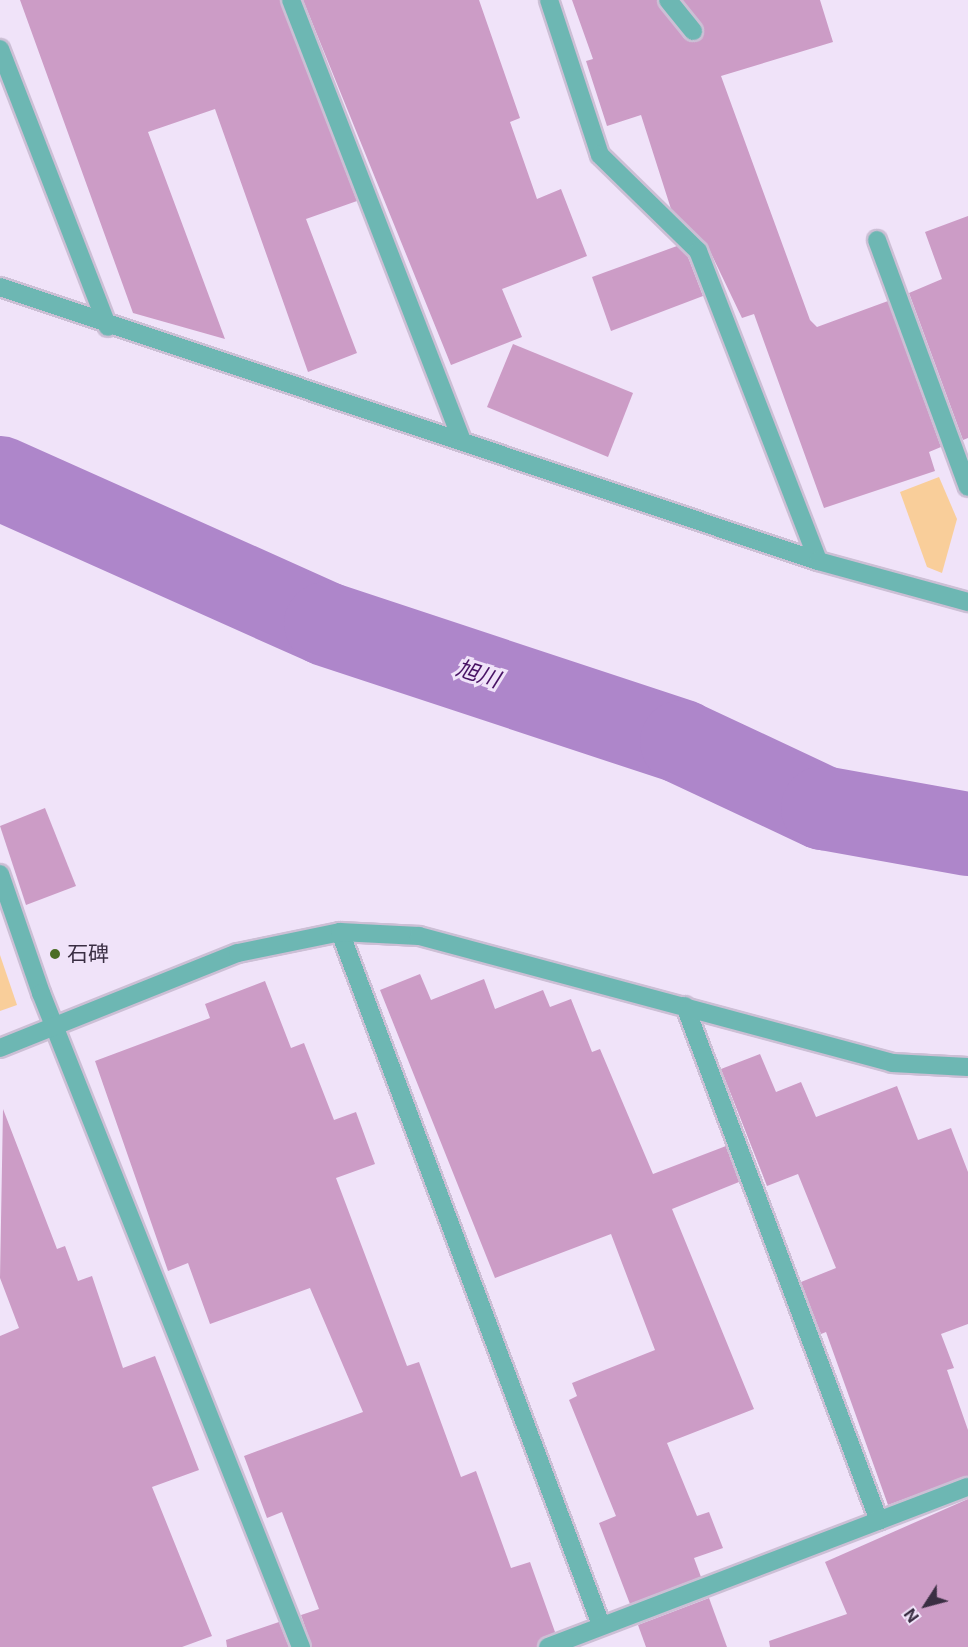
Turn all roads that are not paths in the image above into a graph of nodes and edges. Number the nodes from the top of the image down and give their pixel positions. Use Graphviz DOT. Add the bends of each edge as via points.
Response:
graph roads {
  1 [pos="291,0"];
  2 [pos="549,0"];
  3 [pos="668,0"];
  4 [pos="693,31"];
  5 [pos="0,49"];
  6 [pos="877,240"];
  7 [pos="0,287"];
  8 [pos="108,327"];
  9 [pos="461,439"];
  10 [pos="968,487"];
  11 [pos="818,561"];
  12 [pos="968,602"];
  13 [pos="0,874"];
  14 [pos="340,932"];
  15 [pos="685,1006"];
  16 [pos="55,1028"];
  17 [pos="0,1048"];
  18 [pos="968,1067"];
  19 [pos="968,1487"];
  20 [pos="879,1521"];
  21 [pos="601,1625"];
  22 [pos="301,1647"];
  23 [pos="548,1647"];
  1 -- 9 [label="street"];
  2 -- 11 [label="street" via="600,155 698,251"];
  3 -- 4 [label="street"];
  5 -- 8 [label="street"];
  6 -- 10 [label="street"];
  7 -- 8 [label="street"];
  8 -- 9 [label="street"];
  9 -- 11 [label="street"];
  11 -- 12 [label="street"];
  13 -- 16 [label="street"];
  14 -- 15 [label="street" via="419,936"];
  14 -- 16 [label="street" via="238,953"];
  14 -- 21 [label="street"];
  15 -- 18 [label="street" via="892,1063"];
  15 -- 20 [label="street"];
  16 -- 17 [label="street"];
  16 -- 22 [label="street"];
  19 -- 20 [label="street"];
  20 -- 21 [label="street"];
  21 -- 23 [label="street"];
}
